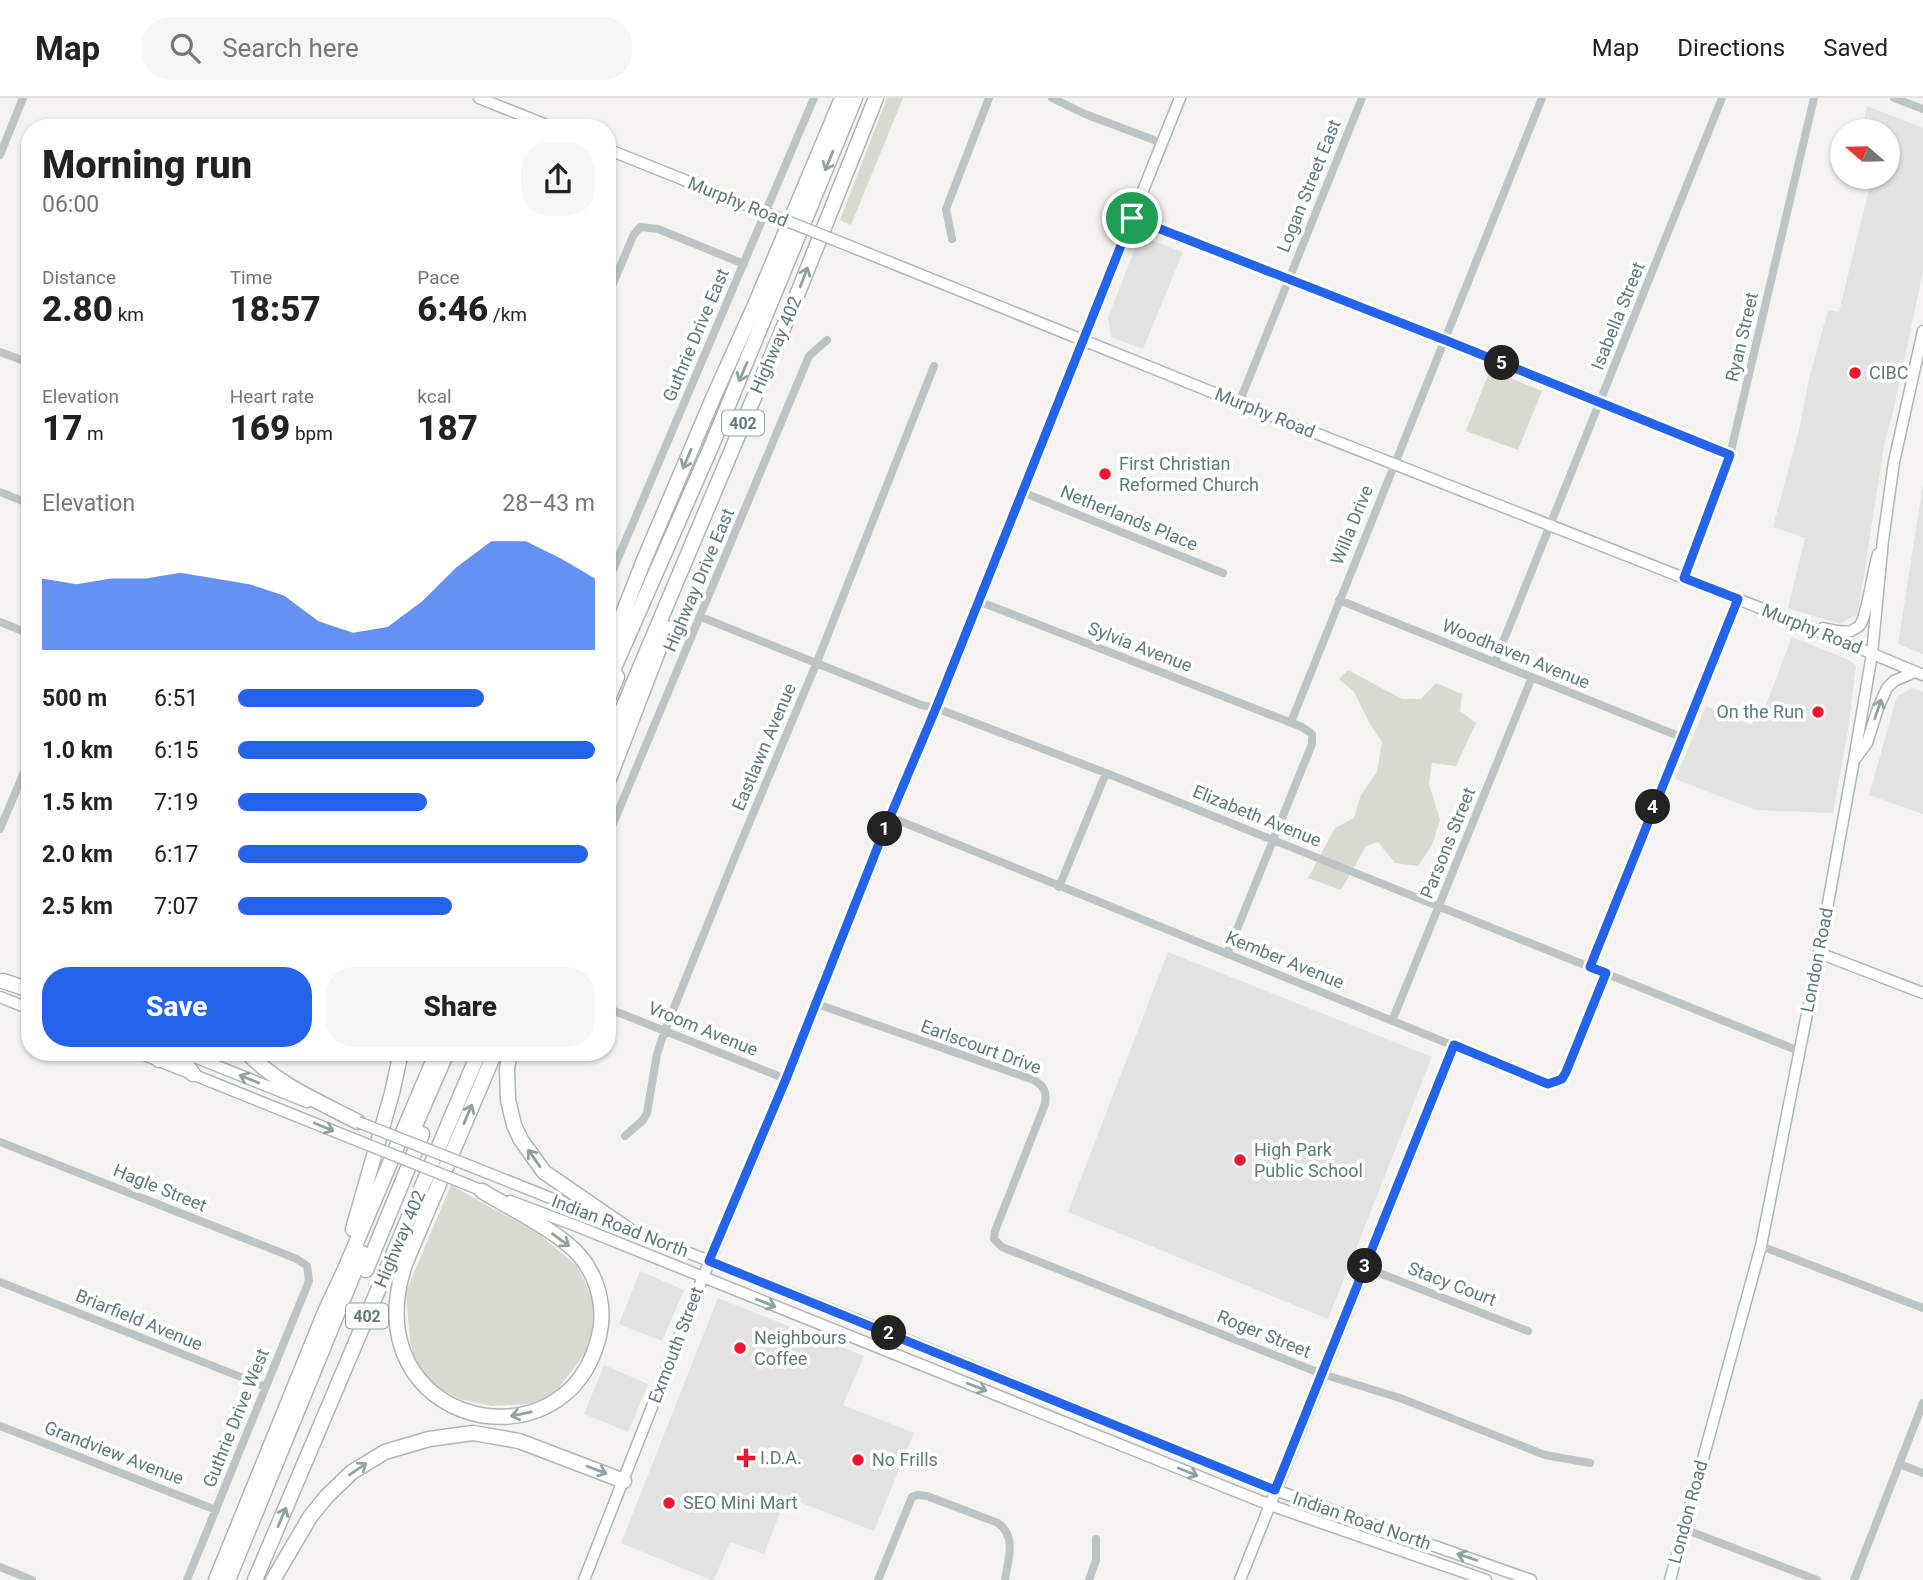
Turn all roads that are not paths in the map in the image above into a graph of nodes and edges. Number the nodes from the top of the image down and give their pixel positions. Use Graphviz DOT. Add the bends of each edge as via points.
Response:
graph roads {
  1 [pos="23,98"];
  2 [pos="480,98"];
  3 [pos="814,98"];
  4 [pos="842,98"];
  5 [pos="855,98"];
  6 [pos="876,98"];
  7 [pos="989,98"];
  8 [pos="1052,98"];
  9 [pos="1180,98"];
  10 [pos="1362,98"];
  11 [pos="1542,98"];
  12 [pos="1722,98"];
  13 [pos="1814,98"];
  14 [pos="1894,98"];
  15 [pos="1923,109"];
  16 [pos="532,119"];
  17 [pos="1162,143"];
  18 [pos="616,153"];
  19 [pos="0,155"];
  20 [pos="1132,218"];
  21 [pos="952,239"];
  22 [pos="744,264"];
  23 [pos="616,277"];
  24 [pos="1288,279"];
  25 [pos="793,304"];
  26 [pos="1923,331"];
  27 [pos="827,340"];
  28 [pos="1083,340"];
  29 [pos="1445,340"];
  30 [pos="0,352"];
  31 [pos="21,360"];
  32 [pos="934,366"];
  33 [pos="1600,402"];
  34 [pos="1239,403"];
  35 [pos="1730,455"];
  36 [pos="1394,463"];
  37 [pos="0,492"];
  38 [pos="1022,492"];
  39 [pos="21,500"];
  40 [pos="1550,525"];
  41 [pos="678,526"];
  42 [pos="1883,540"];
  43 [pos="644,560"];
  44 [pos="616,563"];
  45 [pos="1223,573"];
  46 [pos="1684,578"];
  47 [pos="1738,599"];
  48 [pos="1339,600"];
  49 [pos="978,601"];
  50 [pos="701,617"];
  51 [pos="616,618"];
  52 [pos="0,622"];
  53 [pos="1806,625"];
  54 [pos="21,630"];
  55 [pos="616,631"];
  56 [pos="1872,654"];
  57 [pos="817,662"];
  58 [pos="1495,662"];
  59 [pos="616,664"];
  60 [pos="1919,673"];
  61 [pos="1532,677"];
  62 [pos="616,680"];
  63 [pos="936,708"];
  64 [pos="1291,722"];
  65 [pos="616,725"];
  66 [pos="1681,737"];
  67 [pos="1854,760"];
  68 [pos="616,761"];
  69 [pos="1105,773"];
  70 [pos="21,779"];
  71 [pos="616,817"];
  72 [pos="890,817"];
  73 [pos="0,829"];
  74 [pos="1274,840"];
  75 [pos="1059,887"];
  76 [pos="1440,907"];
  77 [pos="1819,953"];
  78 [pos="1227,954"];
  79 [pos="1590,967"];
  80 [pos="1606,973"];
  81 [pos="2,980"];
  82 [pos="21,987"];
  83 [pos="1923,993"];
  84 [pos="0,997"];
  85 [pos="817,1003"];
  86 [pos="21,1005"];
  87 [pos="616,1011"];
  88 [pos="1392,1021"];
  89 [pos="665,1030"];
  90 [pos="1454,1045"];
  91 [pos="1799,1051"];
  92 [pos="161,1061"];
  93 [pos="187,1061"];
  94 [pos="202,1061"];
  95 [pos="257,1061"];
  96 [pos="399,1061"];
  97 [pos="433,1061"];
  98 [pos="443,1061"];
  99 [pos="453,1061"];
  100 [pos="475,1061"];
  101 [pos="491,1061"];
  102 [pos="508,1061"];
  103 [pos="193,1074"];
  104 [pos="786,1079"];
  105 [pos="358,1122"];
  106 [pos="625,1136"];
  107 [pos="0,1142"];
  108 [pos="482,1191"];
  109 [pos="1000,1217"];
  110 [pos="627,1229"];
  111 [pos="1761,1246"];
  112 [pos="709,1261"];
  113 [pos="307,1266"];
  114 [pos="1364,1267"];
  115 [pos="703,1277"];
  116 [pos="0,1282"];
  117 [pos="1922,1306"];
  118 [pos="326,1312"];
  119 [pos="1528,1331"];
  120 [pos="1322,1374"];
  121 [pos="266,1387"];
  122 [pos="1923,1403"];
  123 [pos="0,1426"];
  124 [pos="1590,1463"];
  125 [pos="1899,1464"];
  126 [pos="1923,1473"];
  127 [pos="624,1481"];
  128 [pos="1275,1490"];
  129 [pos="1270,1505"];
  130 [pos="216,1510"];
  131 [pos="1684,1529"];
  132 [pos="1096,1539"];
  133 [pos="0,1567"];
  134 [pos="32,1580"];
  135 [pos="187,1580"];
  136 [pos="216,1580"];
  137 [pos="228,1580"];
  138 [pos="238,1580"];
  139 [pos="256,1580"];
  140 [pos="273,1580"];
  141 [pos="584,1580"];
  142 [pos="878,1580"];
  143 [pos="1005,1580"];
  144 [pos="1089,1580"];
  145 [pos="1240,1580"];
  146 [pos="1486,1580"];
  147 [pos="1531,1580"];
  148 [pos="1670,1580"];
  149 [pos="1817,1580"];
  150 [pos="1854,1580"];
  1 -- 19 [label="street"];
  2 -- 16 [label="main road"];
  3 -- 22 [label="street, Guthrie Drive East"];
  4 -- 43 [label="highway, one-way"];
  5 -- 41 [label="highway, Highway 402 / 402, one-way"];
  25 -- 6 [label="highway, Highway 402 / 402, one-way"];
  7 -- 21 [label="street" via="946,209"];
  8 -- 17 [label="street"];
  9 -- 17 [label="main road, Exmouth Street"];
  10 -- 24 [label="street, Logan Street East"];
  11 -- 29 [label="street, Willa Drive"];
  12 -- 33 [label="street, Isabella Street"];
  13 -- 35 [label="street, Ryan Street"];
  14 -- 15 [label="street"];
  17 -- 20 [label="main road, Exmouth Street"];
  18 -- 28 [label="main road, Murphy Road, bridge"];
  20 -- 24 [label="street"];
  20 -- 28 [label="main road, Exmouth Street"];
  22 -- 23 [label="street" via="658,229 640,228"];
  22 -- 44 [label="street, Guthrie Drive East"];
  24 -- 29 [label="street"];
  24 -- 34 [label="street, Logan Street East"];
  25 -- 65 [label="highway, Highway 402 / 402"];
  25 -- 68 [label="highway" via="746,438"];
  26 -- 42 [label="main road, London Road" via="1896,448"];
  27 -- 50 [label="street, Highway Drive East" via="808,355"];
  28 -- 34 [label="main road, Murphy Road"];
  28 -- 38 [label="main road, Exmouth Street"];
  29 -- 33 [label="street"];
  29 -- 36 [label="street, Willa Drive"];
  30 -- 31 [label="street"];
  32 -- 57 [label="street, Eastlawn Avenue"];
  33 -- 35 [label="street"];
  33 -- 40 [label="street, Isabella Street"];
  34 -- 36 [label="main road, Murphy Road"];
  35 -- 46 [label="street, Ryan Street"];
  36 -- 40 [label="main road, Murphy Road"];
  36 -- 48 [label="street, Willa Drive"];
  37 -- 39 [label="street"];
  38 -- 45 [label="street, Netherlands Place"];
  38 -- 49 [label="main road, Exmouth Street"];
  40 -- 46 [label="main road, Murphy Road"];
  40 -- 58 [label="street, Isabella Street"];
  41 -- 59 [label="highway, Highway 402 / 402"];
  41 -- 62 [label="highway"];
  42 -- 53 [label="main road" via="1860,625 1845,631"];
  42 -- 56 [label="main road, London Road"];
  43 -- 51 [label="highway"];
  43 -- 55 [label="highway"];
  46 -- 47 [label="main road, Murphy Road"];
  47 -- 53 [label="main road, Murphy Road"];
  47 -- 66 [label="street"];
  48 -- 58 [label="street, Woodhaven Avenue"];
  48 -- 64 [label="street, Willa Drive"];
  49 -- 63 [label="main road, Exmouth Street"];
  49 -- 64 [label="street, Sylvia Avenue"];
  50 -- 57 [label="street, Elizabeth Avenue"];
  50 -- 71 [label="street, Highway Drive East"];
  52 -- 54 [label="street"];
  53 -- 56 [label="main road, Murphy Road"];
  56 -- 60 [label="main road, Murphy Road"];
  56 -- 67 [label="main road, London Road"];
  57 -- 63 [label="street, Elizabeth Avenue"];
  57 -- 89 [label="street, Eastlawn Avenue"];
  58 -- 61 [label="street, Woodhaven Avenue"];
  67 -- 60 [label="main road, one-way" via="1867,743 1887,688"];
  61 -- 66 [label="street, Woodhaven Avenue"];
  61 -- 76 [label="street, Parsons Street"];
  63 -- 69 [label="street, Elizabeth Avenue"];
  63 -- 72 [label="main road, Exmouth Street"];
  64 -- 74 [label="street" via="1313,739"];
  66 -- 79 [label="street"];
  67 -- 77 [label="main road, London Road"];
  69 -- 74 [label="street, Elizabeth Avenue"];
  69 -- 75 [label="street"];
  70 -- 73 [label="street"];
  72 -- 75 [label="street, Kember Avenue"];
  72 -- 85 [label="main road, Exmouth Street"];
  74 -- 76 [label="street, Elizabeth Avenue"];
  74 -- 78 [label="street"];
  75 -- 78 [label="street, Kember Avenue"];
  76 -- 79 [label="street, Elizabeth Avenue"];
  76 -- 88 [label="street, Parsons Street"];
  77 -- 83 [label="main road"];
  77 -- 91 [label="main road, London Road"];
  78 -- 88 [label="street, Kember Avenue"];
  79 -- 80 [label="street, Elizabeth Avenue"];
  80 -- 90 [label="street, Kember Avenue" via="1566,1072 1556,1083 1548,1084"];
  80 -- 91 [label="street, Elizabeth Avenue"];
  81 -- 82 [label="highway"];
  84 -- 86 [label="main road"];
  85 -- 104 [label="main road, Exmouth Street"];
  85 -- 109 [label="street, Earlscourt Drive" via="1041,1084 1045,1104"];
  87 -- 89 [label="street, Vroom Avenue"];
  88 -- 90 [label="street, Kember Avenue"];
  89 -- 104 [label="street, Vroom Avenue"];
  89 -- 106 [label="street, Eastlawn Avenue" via="647,1113"];
  90 -- 114 [label="main road"];
  91 -- 111 [label="main road, London Road"];
  92 -- 103 [label="main road, Indian Road North"];
  93 -- 103 [label="highway"];
  105 -- 94 [label="main road, Indian Road North, one-way"];
  95 -- 105 [label="highway" via="286,1084"];
  96 -- 118 [label="highway" via="372,1168"];
  97 -- 118 [label="highway"];
  98 -- 137 [label="highway, Highway 402 / 402"];
  99 -- 138 [label="highway"];
  139 -- 100 [label="highway, Highway 402 / 402, one-way"];
  108 -- 101 [label="highway, one-way" via="572,1248 594,1280 601,1306 596,1348 579,1378 546,1406 504,1418 461,1411 430,1391 407,1362 395,1315 405,1264"];
  110 -- 102 [label="highway, one-way" via="544,1172 514,1125 508,1100"];
  103 -- 108 [label="main road, Indian Road North, one-way, bridge"];
  104 -- 112 [label="main road, Exmouth Street"];
  105 -- 110 [label="main road, Indian Road North, bridge"];
  107 -- 113 [label="street, Hagle Street"];
  108 -- 115 [label="main road, Indian Road North"];
  109 -- 120 [label="street, Roger Street" via="994,1236 1002,1247"];
  110 -- 112 [label="main road, Indian Road North"];
  111 -- 117 [label="street"];
  111 -- 131 [label="main road, London Road"];
  112 -- 115 [label="main road, Exmouth Street"];
  112 -- 128 [label="main road, Indian Road North"];
  113 -- 121 [label="street, Guthrie Drive West" via="309,1281"];
  114 -- 119 [label="street, Stacy Court"];
  114 -- 120 [label="main road"];
  115 -- 127 [label="main road, Exmouth Street"];
  115 -- 129 [label="main road, Indian Road North, one-way"];
  116 -- 121 [label="street, Briarfield Avenue"];
  118 -- 136 [label="highway"];
  120 -- 124 [label="street, Roger Street" via="1400,1398 1545,1455"];
  120 -- 128 [label="main road"];
  121 -- 130 [label="street, Guthrie Drive West"];
  122 -- 125 [label="street"];
  123 -- 130 [label="street, Grandview Avenue"];
  125 -- 126 [label="street"];
  125 -- 150 [label="street"];
  140 -- 127 [label="highway, one-way" via="310,1517 352,1472 386,1452 429,1439 473,1433 519,1441"];
  127 -- 141 [label="main road, Exmouth Street"];
  128 -- 129 [label="main road"];
  147 -- 128 [label="main road, Indian Road North, one-way"];
  129 -- 145 [label="main road"];
  129 -- 146 [label="main road, Indian Road North"];
  130 -- 135 [label="street, Guthrie Drive West"];
  131 -- 148 [label="main road, London Road"];
  131 -- 149 [label="street"];
  132 -- 144 [label="street" via="1096,1560"];
  133 -- 134 [label="street"];
  142 -- 143 [label="street" via="912,1497 917,1495 1004,1528 1010,1539"];
}
